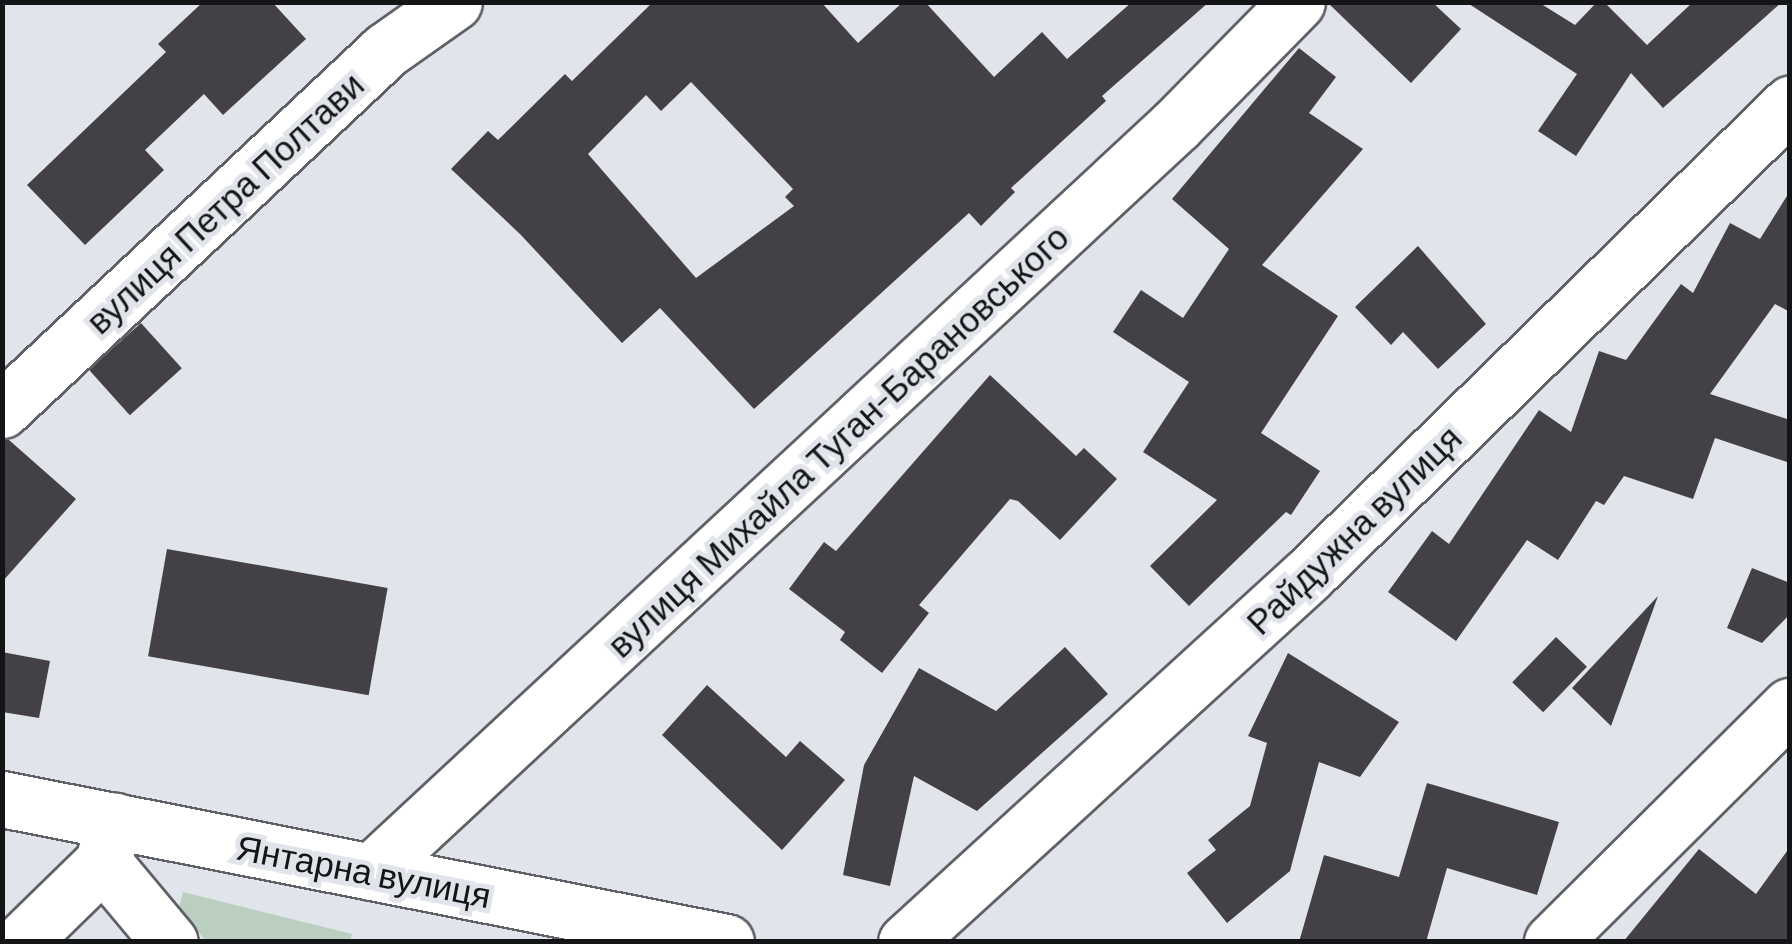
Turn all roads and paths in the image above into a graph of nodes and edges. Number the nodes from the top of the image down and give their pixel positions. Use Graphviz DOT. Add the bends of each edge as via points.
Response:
graph roads {
  1 [pos="454,2"];
  2 [pos="1296,2"];
  3 [pos="1790,104"];
  4 [pos="2,410"];
  5 [pos="1790,706"];
  6 [pos="2,799"];
  7 [pos="108,841"];
  8 [pos="371,872"];
  9 [pos="21,942"];
  10 [pos="170,942"];
  11 [pos="726,942"];
  12 [pos="906,942"];
  13 [pos="1552,942"];
  1 -- 4 [label="street, вулиця Петра Полтави" via="386,50"];
  2 -- 8 [label="street, вулиця Михайла Туган-Барановського" via="1177,124"];
  3 -- 12 [label="street, Райдужна вулиця" via="1310,574"];
  5 -- 13 [label="street"];
  6 -- 7 [label="street, Янтарна вулиця"];
  7 -- 8 [label="street, Янтарна вулиця"];
  7 -- 9 [label="street"];
  7 -- 10 [label="street"];
  8 -- 11 [label="street, Янтарна вулиця"];
}
